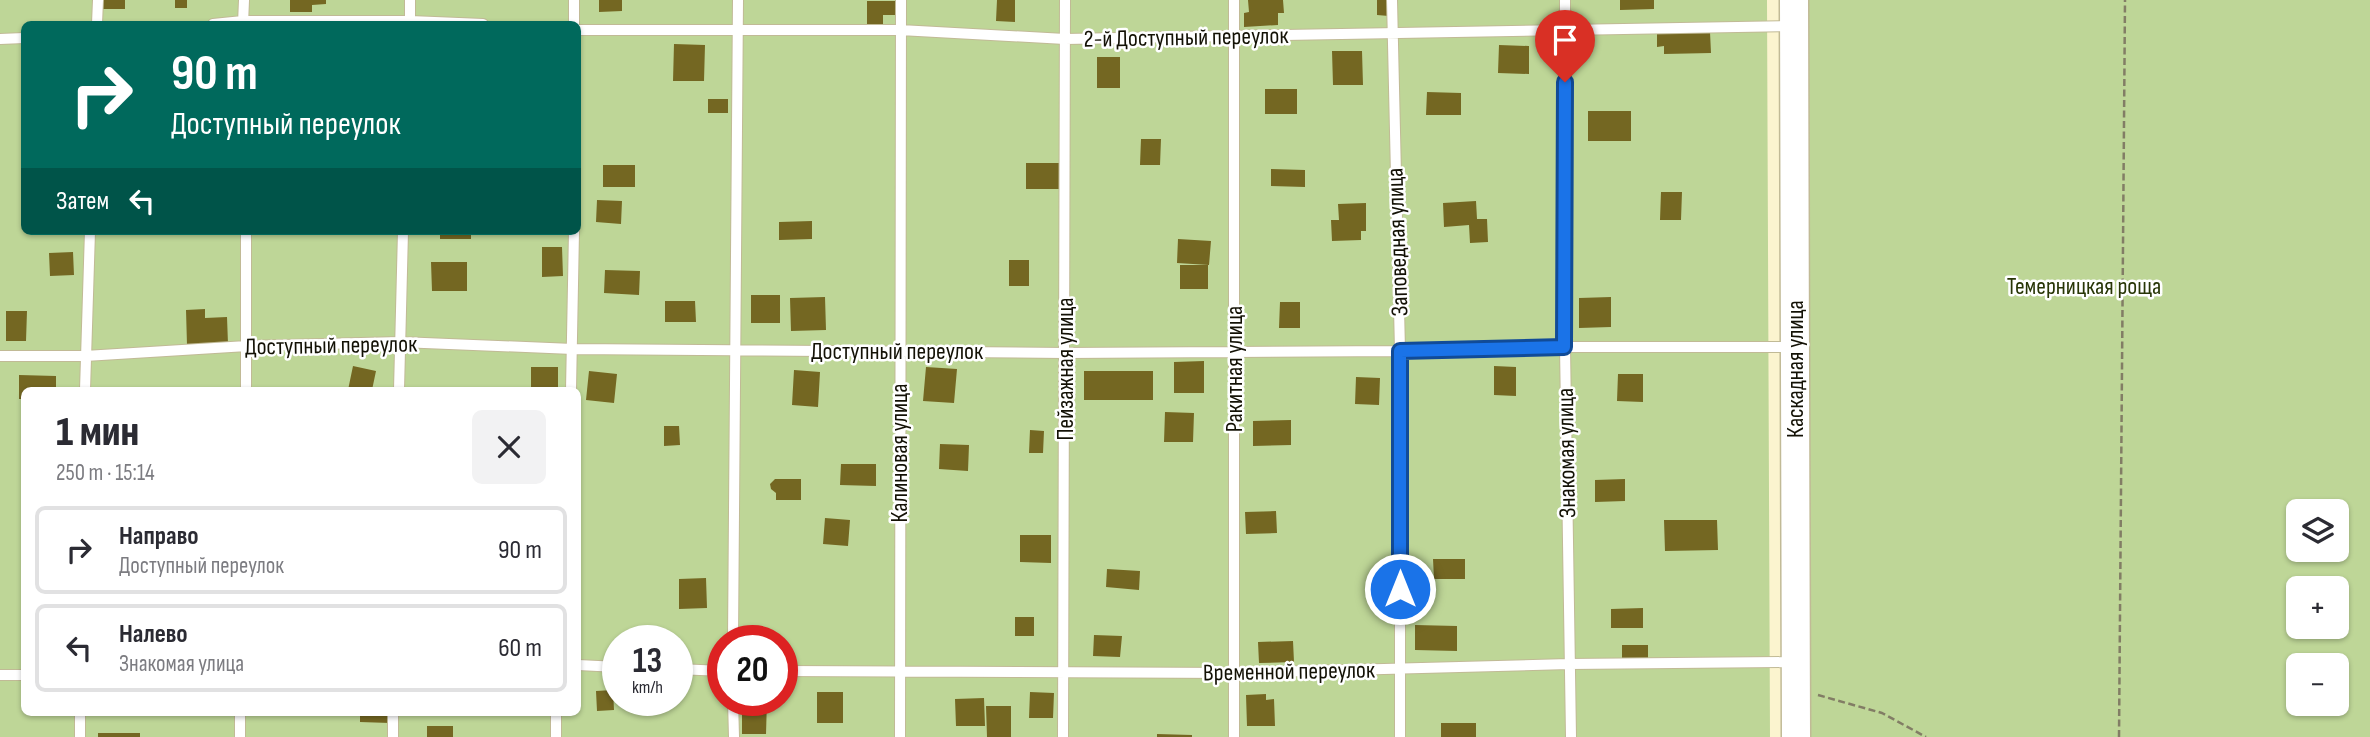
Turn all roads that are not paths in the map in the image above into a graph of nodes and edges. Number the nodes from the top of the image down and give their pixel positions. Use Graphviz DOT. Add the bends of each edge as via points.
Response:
graph roads {
  1 [pos="98,0"];
  2 [pos="244,0"];
  3 [pos="410,0"];
  4 [pos="574,0"];
  5 [pos="738,0"];
  6 [pos="901,0"];
  7 [pos="1065,0"];
  8 [pos="1234,0"];
  9 [pos="1392,0"];
  10 [pos="1565,0"];
  11 [pos="1794,13"];
  12 [pos="97,21"];
  13 [pos="243,21"];
  14 [pos="410,21"];
  15 [pos="574,21"];
  16 [pos="1565,29"];
  17 [pos="581,30"];
  18 [pos="900,30"];
  19 [pos="739,31"];
  20 [pos="1391,34"];
  21 [pos="1234,36"];
  22 [pos="21,38"];
  23 [pos="0,39"];
  24 [pos="1065,39"];
  25 [pos="90,235"];
  26 [pos="246,235"];
  27 [pos="404,235"];
  28 [pos="574,235"];
  29 [pos="400,342"];
  30 [pos="247,346"];
  31 [pos="1564,347"];
  32 [pos="1795,347"];
  33 [pos="573,349"];
  34 [pos="735,350"];
  35 [pos="900,350"];
  36 [pos="1234,351"];
  37 [pos="1400,351"];
  38 [pos="1065,353"];
  39 [pos="0,356"];
  40 [pos="85,356"];
  41 [pos="85,387"];
  42 [pos="246,387"];
  43 [pos="399,387"];
  44 [pos="571,387"];
  45 [pos="733,625"];
  46 [pos="1569,664"];
  47 [pos="581,665"];
  48 [pos="602,666"];
  49 [pos="1400,669"];
  50 [pos="798,671"];
  51 [pos="899,671"];
  52 [pos="1233,673"];
  53 [pos="1064,674"];
  54 [pos="0,675"];
  55 [pos="21,675"];
  56 [pos="1796,676"];
  57 [pos="80,716"];
  58 [pos="240,716"];
  59 [pos="393,716"];
  60 [pos="556,716"];
  61 [pos="733,716"];
  62 [pos="80,737"];
  63 [pos="240,737"];
  64 [pos="393,737"];
  65 [pos="556,737"];
  66 [pos="734,737"];
  67 [pos="900,737"];
  68 [pos="1063,737"];
  69 [pos="1234,737"];
  70 [pos="1400,737"];
  71 [pos="1571,737"];
  72 [pos="1796,737"];
  1 -- 12 [label="lane"];
  2 -- 13 [label="lane"];
  3 -- 14 [label="lane"];
  4 -- 15 [label="lane"];
  5 -- 19 [label="lane"];
  6 -- 18 [label="lane, Калиновая улица"];
  7 -- 24 [label="lane, Пейзажная улица"];
  8 -- 21 [label="lane, Ракитная улица"];
  9 -- 20 [label="lane, Заповедная улица"];
  10 -- 16 [label="lane, Знакомая улица"];
  11 -- 16 [label="lane, 2-й Доступный переулок"];
  11 -- 32 [label="street, Каскадная улица"];
  16 -- 20 [label="lane, 2-й Доступный переулок"];
  16 -- 31 [label="lane, Знакомая улица"];
  17 -- 19 [label="lane, 2-й Доступный переулок"];
  18 -- 19 [label="lane, 2-й Доступный переулок"];
  18 -- 24 [label="lane, 2-й Доступный переулок"];
  18 -- 35 [label="lane, Калиновая улица"];
  19 -- 34 [label="lane"];
  20 -- 21 [label="lane, 2-й Доступный переулок"];
  20 -- 37 [label="lane, Заповедная улица"];
  21 -- 24 [label="lane, 2-й Доступный переулок"];
  21 -- 36 [label="lane, Ракитная улица"];
  22 -- 23 [label="lane"];
  24 -- 38 [label="lane, Пейзажная улица"];
  25 -- 40 [label="lane"];
  26 -- 30 [label="lane"];
  27 -- 29 [label="lane"];
  28 -- 33 [label="lane"];
  29 -- 30 [label="lane, Доступный переулок"];
  29 -- 33 [label="lane, Доступный переулок"];
  29 -- 43 [label="lane"];
  30 -- 40 [label="lane, Доступный переулок"];
  30 -- 42 [label="lane"];
  31 -- 32 [label="lane, Доступный переулок"];
  31 -- 37 [label="lane, Доступный переулок"];
  31 -- 46 [label="lane, Знакомая улица"];
  32 -- 56 [label="street, Каскадная улица"];
  33 -- 34 [label="lane, Доступный переулок"];
  33 -- 44 [label="lane"];
  34 -- 35 [label="lane, Доступный переулок"];
  34 -- 45 [label="lane"];
  35 -- 38 [label="lane, Доступный переулок"];
  35 -- 51 [label="lane, Калиновая улица"];
  36 -- 37 [label="lane, Доступный переулок"];
  36 -- 38 [label="lane, Доступный переулок"];
  36 -- 52 [label="lane, Ракитная улица"];
  37 -- 49 [label="lane, Заповедная улица"];
  38 -- 53 [label="lane, Пейзажная улица"];
  39 -- 40 [label="lane, Доступный переулок"];
  40 -- 41 [label="lane"];
  46 -- 49 [label="lane, Временной переулок"];
  46 -- 56 [label="lane, Временной переулок"];
  46 -- 71 [label="lane, Знакомая улица"];
  47 -- 48 [label="lane"];
  49 -- 52 [label="lane, Временной переулок"];
  49 -- 70 [label="lane, Заповедная улица"];
  50 -- 51 [label="lane, Временной переулок"];
  51 -- 53 [label="lane, Временной переулок"];
  51 -- 67 [label="lane, Калиновая улица"];
  52 -- 53 [label="lane, Временной переулок"];
  52 -- 69 [label="lane, Ракитная улица"];
  53 -- 68 [label="lane, Пейзажная улица"];
  54 -- 55 [label="lane"];
  56 -- 72 [label="street, Каскадная улица"];
  57 -- 62 [label="lane"];
  58 -- 63 [label="lane"];
  59 -- 64 [label="lane"];
  60 -- 65 [label="lane"];
  61 -- 66 [label="lane"];
}
